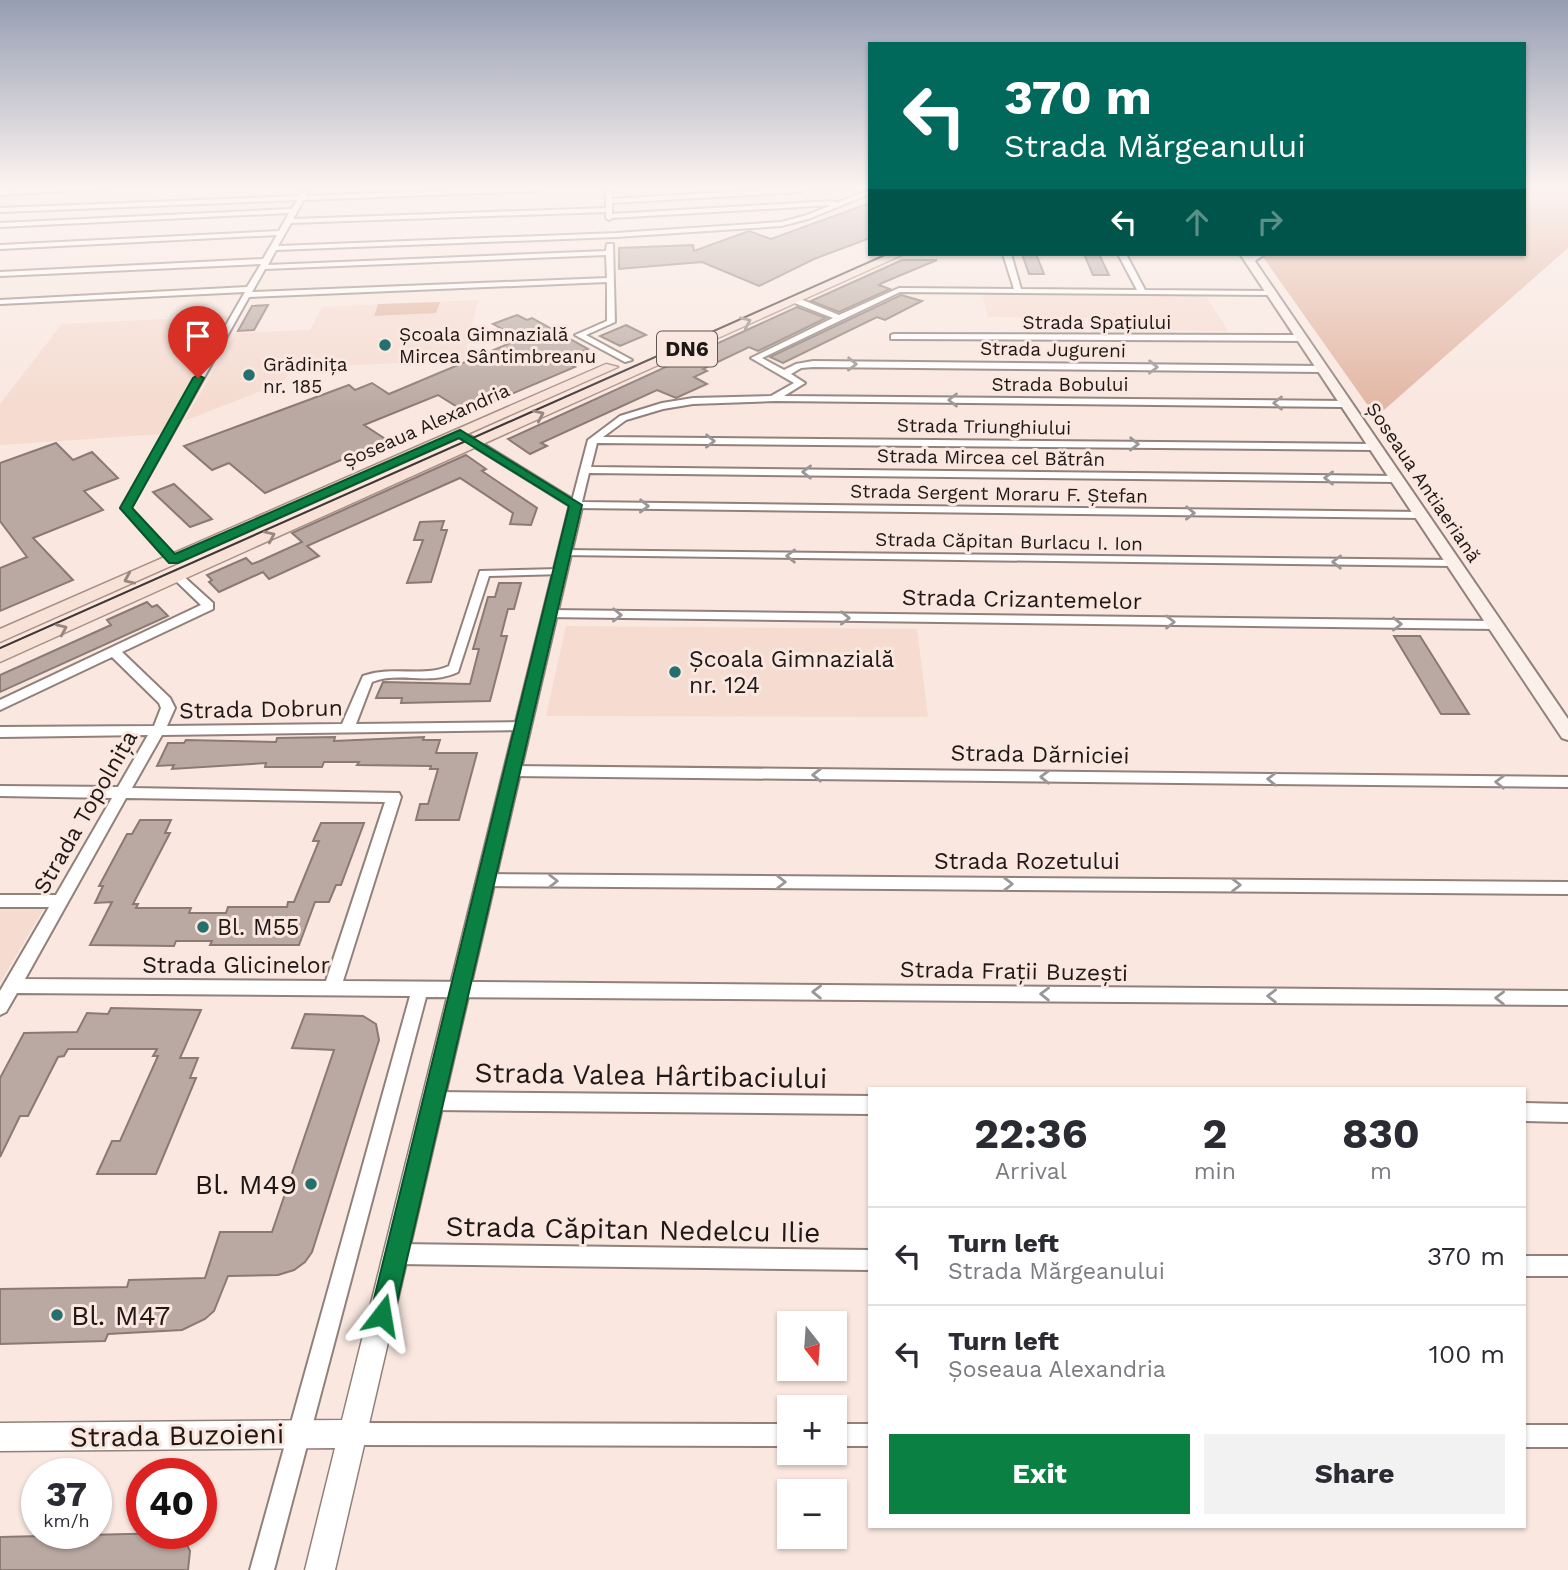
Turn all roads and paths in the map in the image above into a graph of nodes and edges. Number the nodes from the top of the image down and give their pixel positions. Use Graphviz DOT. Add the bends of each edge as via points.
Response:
graph roads {
  1 [pos="266,261"];
  2 [pos="350,261"];
  3 [pos="610,261"];
  4 [pos="853,261"];
  5 [pos="882,261"];
  6 [pos="1009,261"];
  7 [pos="1126,261"];
  8 [pos="1255,261"];
  9 [pos="264,264"];
  10 [pos="0,274"];
  11 [pos="610,280"];
  12 [pos="1018,290"];
  13 [pos="1142,291"];
  14 [pos="247,292"];
  15 [pos="1271,293"];
  16 [pos="794,300"];
  17 [pos="0,302"];
  18 [pos="839,318"];
  19 [pos="894,337"];
  20 [pos="1301,338"];
  21 [pos="628,360"];
  22 [pos="1322,369"];
  23 [pos="786,373"];
  24 [pos="773,399"];
  25 [pos="1346,404"];
  26 [pos="460,433"];
  27 [pos="593,440"];
  28 [pos="477,444"];
  29 [pos="1375,447"];
  30 [pos="585,470"];
  31 [pos="1397,479"];
  32 [pos="576,505"];
  33 [pos="1422,515"];
  34 [pos="564,553"];
  35 [pos="173,560"];
  36 [pos="1454,563"];
  37 [pos="559,572"];
  38 [pos="178,577"];
  39 [pos="549,614"];
  40 [pos="1495,625"];
  41 [pos="0,636"];
  42 [pos="113,651"];
  43 [pos="0,656"];
  44 [pos="0,705"];
  45 [pos="522,727"];
  46 [pos="347,729"];
  47 [pos="0,732"];
  48 [pos="157,732"];
  49 [pos="1568,733"];
  50 [pos="512,772"];
  51 [pos="1568,782"];
  52 [pos="0,791"];
  53 [pos="121,793"];
  54 [pos="485,880"];
  55 [pos="1568,888"];
  56 [pos="0,901"];
  57 [pos="60,901"];
  58 [pos="12,986"];
  59 [pos="332,989"];
  60 [pos="420,989"];
  61 [pos="459,989"];
  62 [pos="1568,998"];
  63 [pos="0,1007"];
  64 [pos="433,1101"];
  65 [pos="868,1105"];
  66 [pos="1526,1112"];
  67 [pos="1568,1113"];
  68 [pos="397,1254"];
  69 [pos="868,1260"];
  70 [pos="1526,1266"];
  71 [pos="1568,1266"];
  72 [pos="299,1434"];
  73 [pos="353,1434"];
  74 [pos="777,1435"];
  75 [pos="847,1435"];
  76 [pos="868,1435"];
  77 [pos="1526,1436"];
  78 [pos="1568,1436"];
  79 [pos="0,1437"];
  80 [pos="262,1570"];
  81 [pos="320,1570"];
  1 -- 9 [label="street"];
  2 -- 9 [label="street"];
  3 -- 11 [label="street"];
  4 -- 21 [label="main road, Șoseaua Alexandria / DN6"];
  5 -- 16 [label="main road, Șoseaua Alexandria / DN6"];
  6 -- 12 [label="street"];
  7 -- 13 [label="street"];
  8 -- 15 [label="main road, Șoseaua Antiaeriană"];
  9 -- 10 [label="street"];
  9 -- 14 [label="street"];
  11 -- 14 [label="street"];
  11 -- 21 [label="street" via="611,322 579,335"];
  12 -- 13 [label="street"];
  12 -- 18 [label="street" via="899,290"];
  13 -- 15 [label="street"];
  14 -- 17 [label="street"];
  14 -- 35 [label="street" via="126,508"];
  15 -- 20 [label="main road, Șoseaua Antiaeriană"];
  16 -- 18 [label="street"];
  28 -- 16 [label="main road, Șoseaua Alexandria / DN6, one-way"];
  18 -- 23 [label="street" via="755,358"];
  19 -- 20 [label="street, Strada Spațiului"];
  20 -- 22 [label="main road, Șoseaua Antiaeriană"];
  21 -- 26 [label="main road, Șoseaua Alexandria / DN6"];
  23 -- 22 [label="street, Strada Jugureni, one-way" via="813,364"];
  22 -- 25 [label="main road, Șoseaua Antiaeriană"];
  23 -- 24 [label="street" via="800,383"];
  25 -- 24 [label="street, Strada Bobului, one-way"];
  24 -- 27 [label="street, Strada Bobului" via="662,406 622,418"];
  25 -- 29 [label="main road, Șoseaua Antiaeriană"];
  26 -- 28 [label="street"];
  26 -- 35 [label="main road, Șoseaua Alexandria / DN6"];
  27 -- 29 [label="street, Strada Triunghiului, one-way"];
  27 -- 30 [label="street"];
  28 -- 32 [label="street"];
  38 -- 28 [label="main road, Șoseaua Alexandria / DN6, one-way"];
  29 -- 31 [label="main road, Șoseaua Antiaeriană"];
  31 -- 30 [label="street, Strada Mircea cel Bătrân, one-way"];
  30 -- 32 [label="street"];
  31 -- 33 [label="main road, Șoseaua Antiaeriană"];
  32 -- 33 [label="street, Strada Sergent Moraru F. Ștefan, one-way"];
  32 -- 34 [label="street"];
  33 -- 36 [label="main road, Șoseaua Antiaeriană"];
  36 -- 34 [label="street, Strada Căpitan Burlacu I. Ion, one-way"];
  34 -- 37 [label="street"];
  35 -- 41 [label="main road, Șoseaua Alexandria / DN6, one-way"];
  36 -- 40 [label="main road, Șoseaua Antiaeriană"];
  37 -- 39 [label="street"];
  37 -- 46 [label="street" via="484,573 454,669 442,674 379,674 367,679"];
  38 -- 42 [label="street" via="208,606"];
  43 -- 38 [label="main road, Șoseaua Alexandria / DN6, one-way"];
  39 -- 40 [label="street, Strada Crizantemelor, one-way"];
  39 -- 45 [label="street"];
  40 -- 49 [label="main road, Șoseaua Antiaeriană"];
  42 -- 44 [label="street"];
  42 -- 48 [label="street, Strada Topolnița" via="165,701 166,716"];
  45 -- 46 [label="street, Strada Dobrun"];
  45 -- 50 [label="street"];
  46 -- 48 [label="street, Strada Dobrun"];
  47 -- 48 [label="street, Strada Dobrun"];
  48 -- 53 [label="street, Strada Topolnița"];
  51 -- 50 [label="street, Strada Dărniciei, one-way"];
  50 -- 54 [label="street"];
  52 -- 53 [label="street"];
  53 -- 57 [label="street, Strada Topolnița"];
  53 -- 59 [label="street" via="394,797"];
  54 -- 55 [label="street, Strada Rozetului, one-way"];
  54 -- 61 [label="street"];
  56 -- 57 [label="street"];
  57 -- 58 [label="street, Strada Topolnița"];
  58 -- 59 [label="street, Strada Glicinelor"];
  58 -- 63 [label="street, Strada Topolnița"];
  59 -- 60 [label="street, Strada Glicinelor"];
  60 -- 61 [label="street, Strada Glicinelor"];
  60 -- 72 [label="street"];
  62 -- 61 [label="street, Strada Frații Buzești, one-way"];
  61 -- 64 [label="street"];
  64 -- 65 [label="street, Strada Valea Hârtibaciului"];
  64 -- 68 [label="street"];
  66 -- 67 [label="street"];
  68 -- 69 [label="street, Strada Căpitan Nedelcu Ilie"];
  68 -- 73 [label="street"];
  70 -- 71 [label="street"];
  72 -- 73 [label="street, Strada Buzoieni"];
  72 -- 79 [label="street, Strada Buzoieni"];
  72 -- 80 [label="street"];
  73 -- 74 [label="street"];
  73 -- 81 [label="street"];
  75 -- 76 [label="street"];
  77 -- 78 [label="street"];
}
